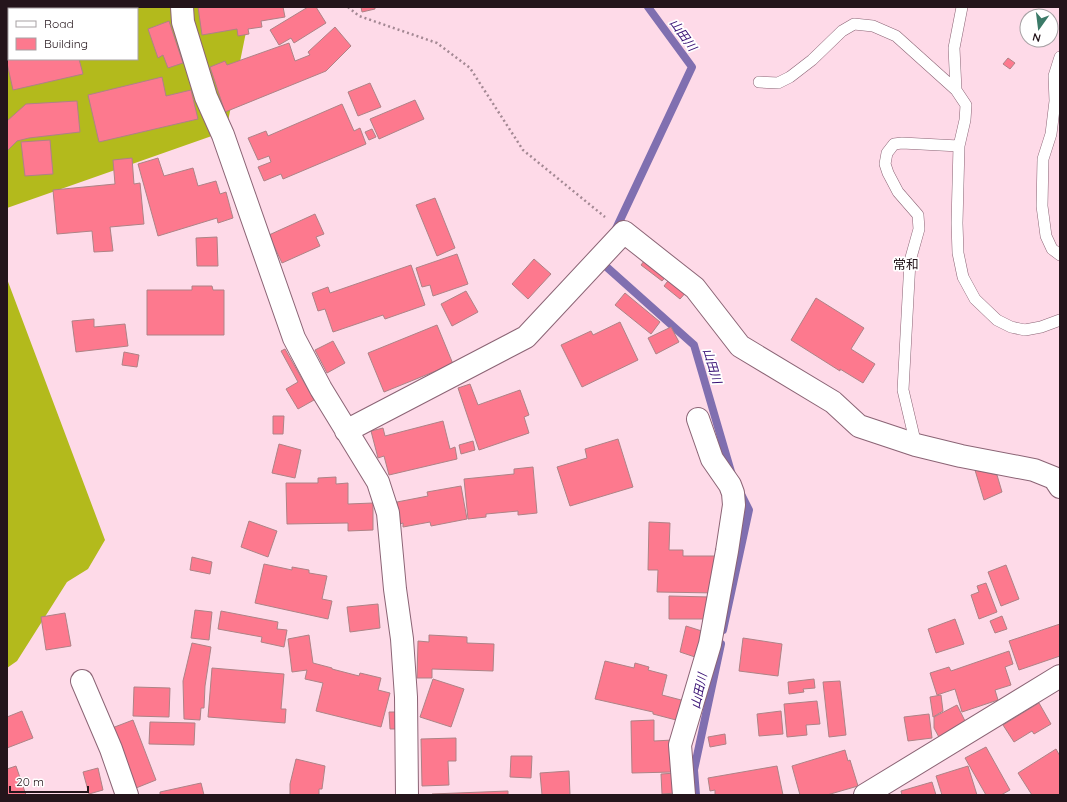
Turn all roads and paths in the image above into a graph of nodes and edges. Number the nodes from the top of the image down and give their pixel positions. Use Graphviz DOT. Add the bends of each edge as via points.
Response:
graph roads {
  1 [pos="182,7"];
  2 [pos="348,7"];
  3 [pos="962,7"];
  4 [pos="1060,57"];
  5 [pos="759,82"];
  6 [pos="956,90"];
  7 [pos="959,146"];
  8 [pos="624,232"];
  9 [pos="1060,255"];
  10 [pos="1060,320"];
  11 [pos="698,419"];
  12 [pos="346,431"];
  13 [pos="916,445"];
  14 [pos="1060,487"];
  15 [pos="1060,676"];
  16 [pos="82,682"];
  17 [pos="127,795"];
  18 [pos="407,795"];
  19 [pos="684,795"];
  20 [pos="865,795"];
  1 -- 12 [label="street" via="206,97 224,135 294,338"];
  2 -- 8 [label="path" via="359,16 437,43 470,68 523,150"];
  3 -- 6 [label="lane" via="954,48"];
  4 -- 9 [label="lane" via="1054,76 1055,101 1051,134 1043,160 1042,206 1046,236 1052,249"];
  5 -- 6 [label="lane" via="778,83 790,77 842,31 854,24 873,26 896,36"];
  6 -- 7 [label="lane" via="966,105"];
  7 -- 10 [label="lane" via="958,253 963,277 975,299 997,320 1011,327 1025,330"];
  7 -- 13 [label="lane" via="894,144 887,153 885,164 898,192 918,215 919,229 910,261 903,390"];
  8 -- 12 [label="street" via="526,337"];
  8 -- 13 [label="street" via="695,288 740,346 832,402 859,426"];
  11 -- 19 [label="street" via="712,459 734,493 734,506 710,644 680,745"];
  12 -- 18 [label="street" via="378,482 388,513 406,697"];
  13 -- 14 [label="street" via="1034,470 1054,478"];
  15 -- 20 [label="street"];
  16 -- 17 [label="street" via="111,749"];
}
